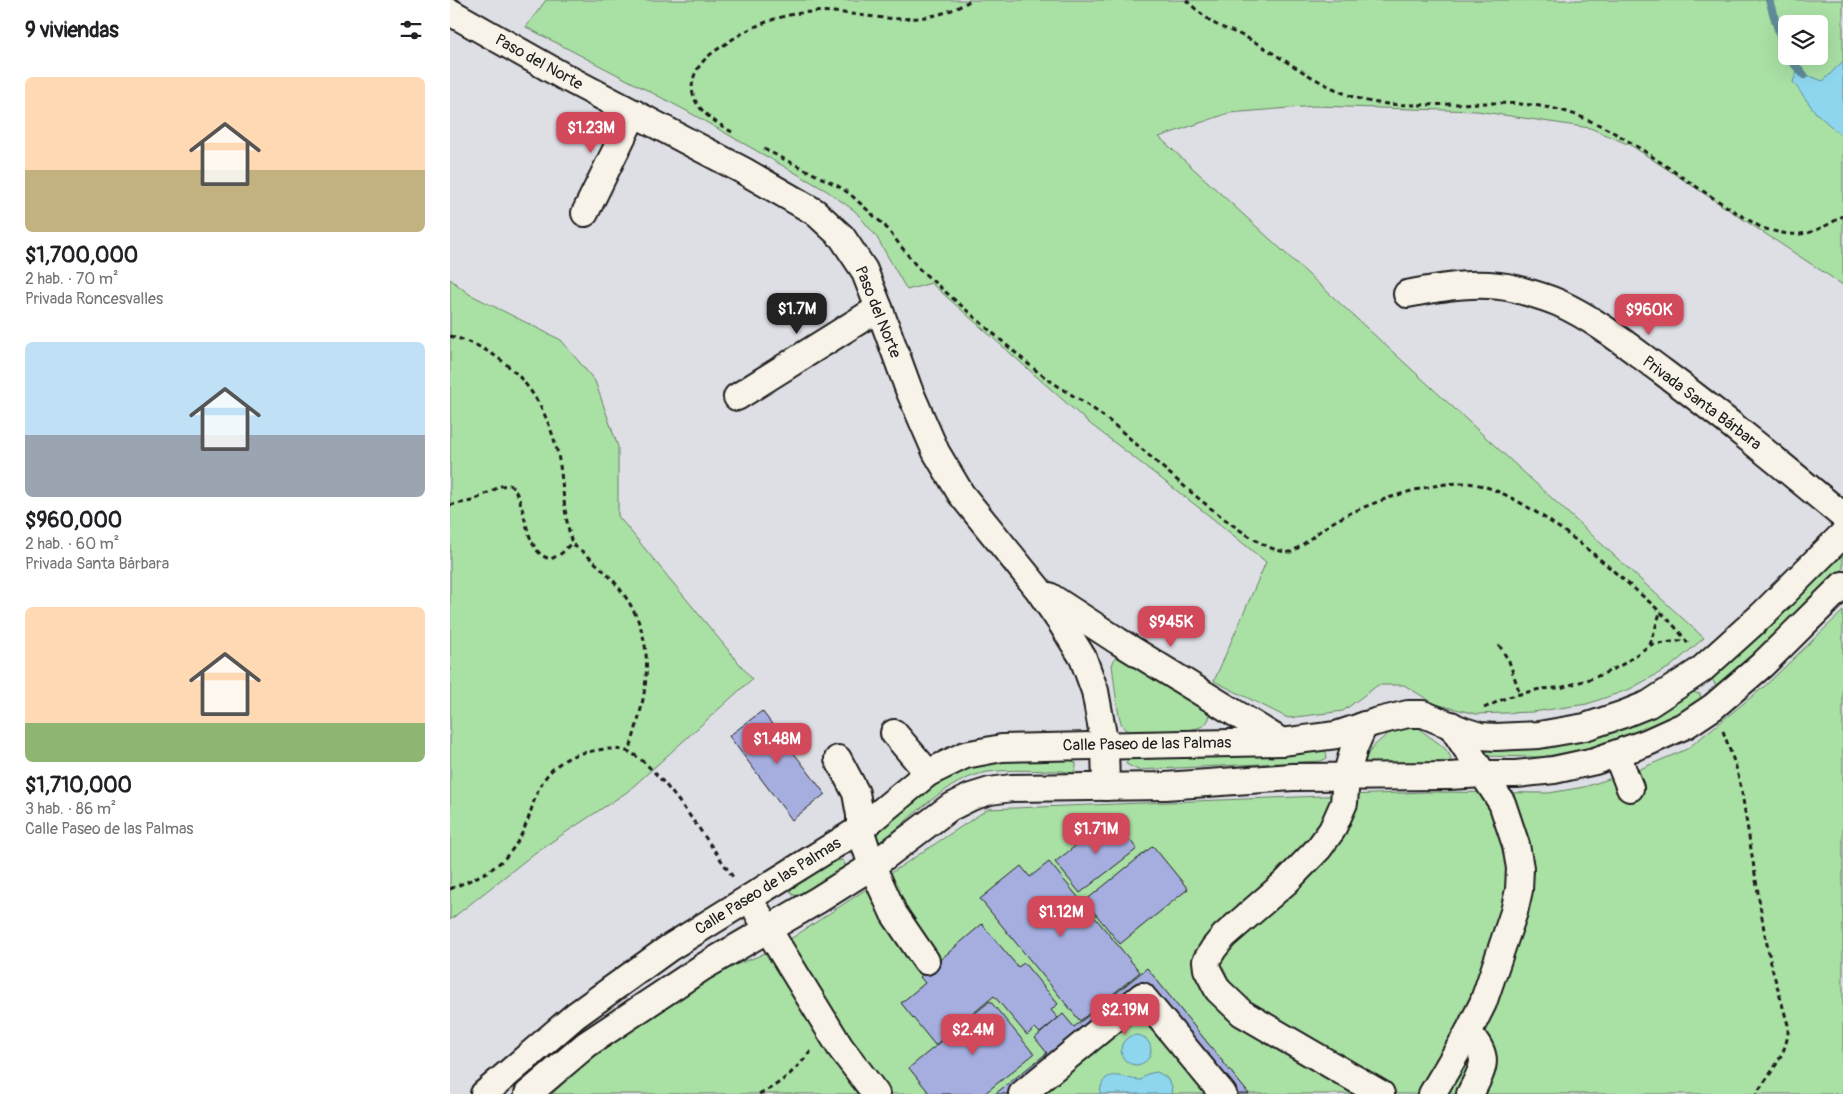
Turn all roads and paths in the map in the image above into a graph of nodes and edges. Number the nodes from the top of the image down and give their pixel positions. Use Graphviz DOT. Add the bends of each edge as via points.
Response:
graph roads {
  1 [pos="971,0"];
  2 [pos="1186,0"];
  3 [pos="450,12"];
  4 [pos="634,113"];
  5 [pos="738,136"];
  6 [pos="762,149"];
  7 [pos="585,213"];
  8 [pos="1843,216"];
  9 [pos="1407,294"];
  10 [pos="879,308"];
  11 [pos="450,336"];
  12 [pos="737,397"];
  13 [pos="450,505"];
  14 [pos="1843,516"];
  15 [pos="1843,534"];
  16 [pos="572,542"];
  17 [pos="1843,585"];
  18 [pos="1038,589"];
  19 [pos="1660,613"];
  20 [pos="1686,640"];
  21 [pos="1499,645"];
  22 [pos="1650,646"];
  23 [pos="1701,670"];
  24 [pos="1520,694"];
  25 [pos="1714,706"];
  26 [pos="1477,709"];
  27 [pos="1364,725"];
  28 [pos="1451,725"];
  29 [pos="894,733"];
  30 [pos="1282,742"];
  31 [pos="1105,746"];
  32 [pos="629,752"];
  33 [pos="1617,754"];
  34 [pos="838,759"];
  35 [pos="928,773"];
  36 [pos="1483,774"];
  37 [pos="1346,777"];
  38 [pos="1106,787"];
  39 [pos="1630,788"];
  40 [pos="860,829"];
  41 [pos="872,866"];
  42 [pos="450,889"];
  43 [pos="749,898"];
  44 [pos="768,928"];
  45 [pos="926,961"];
  46 [pos="829,1029"];
  47 [pos="1468,1032"];
  48 [pos="484,1094"];
  49 [pos="528,1094"];
  50 [pos="759,1094"];
  51 [pos="876,1094"];
  52 [pos="1022,1094"];
  53 [pos="1222,1094"];
  54 [pos="1381,1094"];
  55 [pos="1432,1094"];
  56 [pos="1470,1094"];
  57 [pos="1756,1094"];
  1 -- 5 [label="path" via="943,13 906,19 835,12 797,13 764,23 734,38 701,64 692,80 692,90 698,105 716,123"];
  2 -- 8 [label="path" via="1215,24 1248,38 1333,87 1363,100 1411,104 1504,103 1567,112 1632,142 1762,228 1800,235 1822,229"];
  3 -- 4 [label="street, Paso del Norte"];
  4 -- 7 [label="street"];
  4 -- 10 [label="street, Paso del Norte" via="815,212 842,238 864,270"];
  6 -- 19 [label="path" via="850,194 885,226 918,268 1033,368 1099,413 1228,521 1261,544 1283,553 1291,552 1338,519 1380,501 1439,485 1476,484 1505,495 1568,534"];
  9 -- 14 [label="street, Privada Santa Bárbara" via="1478,285 1514,289 1559,303 1601,327 1684,388"];
  10 -- 12 [label="street"];
  10 -- 18 [label="street, Paso del Norte" via="936,452 961,494"];
  11 -- 16 [label="path" via="487,350 513,368 543,410 556,446 564,511"];
  13 -- 16 [label="path" via="472,501 500,486 509,485 516,490 528,530 541,555 551,559"];
  15 -- 23 [label="street, Calle Paseo de las Palmas"];
  16 -- 32 [label="path" via="615,582 629,601 644,634 647,676"];
  17 -- 25 [label="street"];
  18 -- 30 [label="street"];
  18 -- 31 [label="street, Paso del Norte" via="1083,658 1095,691"];
  19 -- 20 [label="path"];
  19 -- 22 [label="path"];
  20 -- 22 [label="path"];
  20 -- 23 [label="path"];
  21 -- 24 [label="path"];
  22 -- 24 [label="path" via="1592,678 1560,688"];
  23 -- 28 [label="street, Calle Paseo de las Palmas" via="1649,704 1570,730 1496,737 1480,736"];
  24 -- 26 [label="path"];
  25 -- 33 [label="street" via="1686,725"];
  25 -- 57 [label="path" via="1741,787 1764,930 1789,1034 1784,1051"];
  27 -- 28 [label="street, Calle Paseo de las Palmas" via="1408,714 1423,714"];
  27 -- 30 [label="street, Calle Paseo de las Palmas" via="1336,735"];
  27 -- 37 [label="street"];
  28 -- 36 [label="street"];
  29 -- 35 [label="street"];
  30 -- 31 [label="street, Calle Paseo de las Palmas"];
  31 -- 35 [label="street, Calle Paseo de las Palmas" via="983,750"];
  31 -- 38 [label="street, Paso del Norte"];
  32 -- 42 [label="path" via="615,749 582,752 557,765 540,785 523,832 510,854 494,869"];
  32 -- 43 [label="path" via="660,780"];
  33 -- 36 [label="street" via="1554,770"];
  33 -- 39 [label="street"];
  34 -- 40 [label="street" via="856,793"];
  35 -- 40 [label="street, Calle Paseo de las Palmas"];
  36 -- 37 [label="street"];
  36 -- 47 [label="street" via="1502,803 1516,845 1519,890 1483,1003"];
  37 -- 38 [label="street"];
  37 -- 54 [label="street" via="1344,803 1332,830 1319,848 1286,882 1224,936 1206,961 1206,969 1218,990 1242,1013"];
  38 -- 41 [label="street" via="1012,788 971,797 950,808"];
  40 -- 41 [label="street"];
  40 -- 43 [label="street, Calle Paseo de las Palmas"];
  41 -- 44 [label="street"];
  41 -- 45 [label="street" via="894,914"];
  43 -- 44 [label="street"];
  43 -- 48 [label="street, Calle Paseo de las Palmas" via="669,948 576,1015"];
  44 -- 46 [label="street"];
  44 -- 49 [label="street" via="586,1044"];
  46 -- 50 [label="path" via="792,1073"];
  46 -- 51 [label="street"];
  47 -- 55 [label="street"];
  47 -- 56 [label="street" via="1478,1043 1483,1064"];
  52 -- 53 [label="street" via="1142,996"];
}
